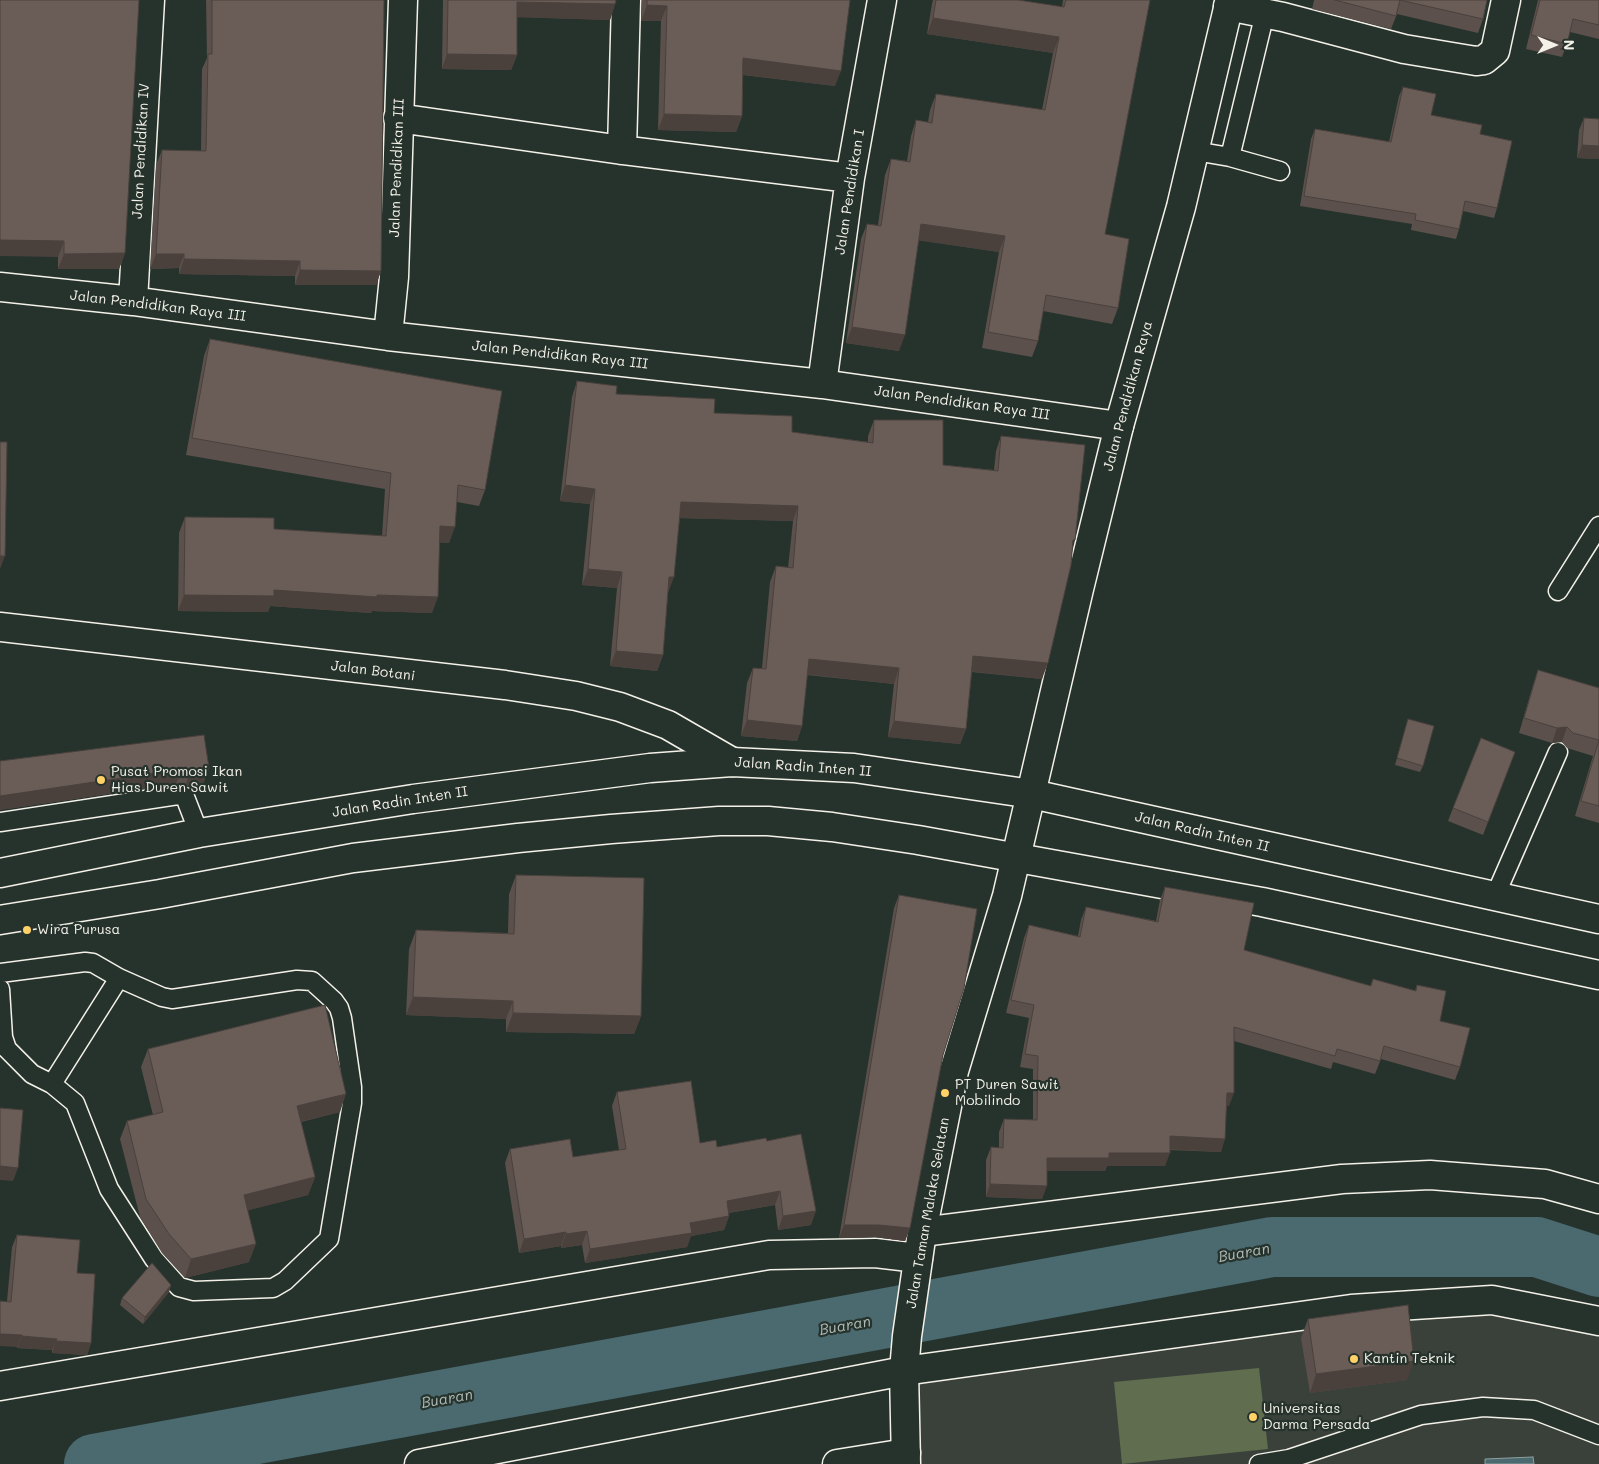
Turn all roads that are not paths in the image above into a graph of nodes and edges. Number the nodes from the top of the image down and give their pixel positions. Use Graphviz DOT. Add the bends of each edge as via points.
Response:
graph roads {
  1 [pos="150,0"];
  2 [pos="403,0"];
  3 [pos="626,0"];
  4 [pos="882,0"];
  5 [pos="1506,0"];
  6 [pos="1229,3"];
  7 [pos="1265,13"];
  8 [pos="398,118"];
  9 [pos="622,150"];
  10 [pos="1195,151"];
  11 [pos="1230,157"];
  12 [pos="1280,171"];
  13 [pos="850,178"];
  14 [pos="0,287"];
  15 [pos="133,301"];
  16 [pos="388,336"];
  17 [pos="822,384"];
  18 [pos="1119,426"];
  19 [pos="1599,526"];
  20 [pos="1558,591"];
  21 [pos="0,626"];
  22 [pos="1558,752"];
  23 [pos="732,762"];
  24 [pos="1032,794"];
  25 [pos="0,822"];
  26 [pos="199,833"];
  27 [pos="1016,858"];
  28 [pos="0,873"];
  29 [pos="1495,896"];
  30 [pos="1599,919"];
  31 [pos="0,920"];
  32 [pos="0,972"];
  33 [pos="1599,976"];
  34 [pos="119,978"];
  35 [pos="0,989"];
  36 [pos="52,1084"];
  37 [pos="1599,1199"];
  38 [pos="919,1253"];
  39 [pos="1599,1321"];
  40 [pos="904,1371"];
  41 [pos="0,1386"];
  42 [pos="1599,1435"];
  43 [pos="906,1459"];
  44 [pos="1289,1461"];
  45 [pos="854,1462"];
  46 [pos="419,1464"];
  47 [pos="1258,1464"];
  1 -- 15 [label="street, Jalan Pendidikan IV"];
  2 -- 8 [label="street, Jalan Pendidikan III"];
  3 -- 9 [label="street"];
  4 -- 13 [label="street, Jalan Pendidikan I"];
  5 -- 7 [label="street" via="1495,51 1484,60 1476,61 1404,49"];
  6 -- 7 [label="street"];
  6 -- 10 [label="street, Jalan Pendidikan Raya"];
  7 -- 11 [label="lane"];
  8 -- 9 [label="street"];
  8 -- 16 [label="street, Jalan Pendidikan III" via="394,276"];
  9 -- 13 [label="street"];
  10 -- 11 [label="lane"];
  10 -- 18 [label="street, Jalan Pendidikan Raya"];
  11 -- 12 [label="lane"];
  13 -- 17 [label="street, Jalan Pendidikan I"];
  14 -- 15 [label="street, Jalan Pendidikan Raya III"];
  15 -- 16 [label="street, Jalan Pendidikan Raya III"];
  16 -- 17 [label="street, Jalan Pendidikan Raya III"];
  17 -- 18 [label="street, Jalan Pendidikan Raya III"];
  18 -- 24 [label="street, Jalan Pendidikan Raya"];
  19 -- 20 [label="lane"];
  21 -- 23 [label="street, Jalan Botani" via="576,696 620,707 668,725"];
  22 -- 29 [label="lane"];
  23 -- 24 [label="street, Jalan Radin Inten II" via="854,768"];
  23 -- 26 [label="street, Jalan Radin Inten II" via="650,768 413,799"];
  24 -- 27 [label="street, Jalan Taman Malaka Selatan"];
  24 -- 29 [label="street, Jalan Radin Inten II"];
  25 -- 26 [label="lane" via="178,795 185,797"];
  26 -- 28 [label="street, Jalan Radin Inten II"];
  27 -- 31 [label="street" via="832,827 768,821 719,821 518,838 353,858"];
  27 -- 33 [label="street" via="1262,902"];
  27 -- 38 [label="street, Jalan Taman Malaka Selatan" via="954,1071"];
  29 -- 30 [label="street, Jalan Radin Inten II"];
  32 -- 34 [label="lane" via="85,962"];
  34 -- 36 [label="lane"];
  34 -- 36 [label="lane" via="172,999 305,979 334,1000 342,1018 352,1103 329,1240 273,1288 194,1292 179,1287 154,1259 108,1189 75,1103"];
  35 -- 36 [label="lane" via="3,1037 7,1049 32,1074"];
  37 -- 38 [label="street" via="1545,1184 1430,1175 1342,1179"];
  38 -- 40 [label="street, Jalan Taman Malaka Selatan"];
  38 -- 41 [label="street" via="769,1255"];
  39 -- 40 [label="street" via="1492,1300 1350,1309"];
  40 -- 43 [label="street, Jalan Taman Malaka Selatan"];
  40 -- 46 [label="street"];
  42 -- 44 [label="lane" via="1534,1410 1483,1407 1421,1415"];
  43 -- 45 [label="street"];
  44 -- 47 [label="lane"];
}
